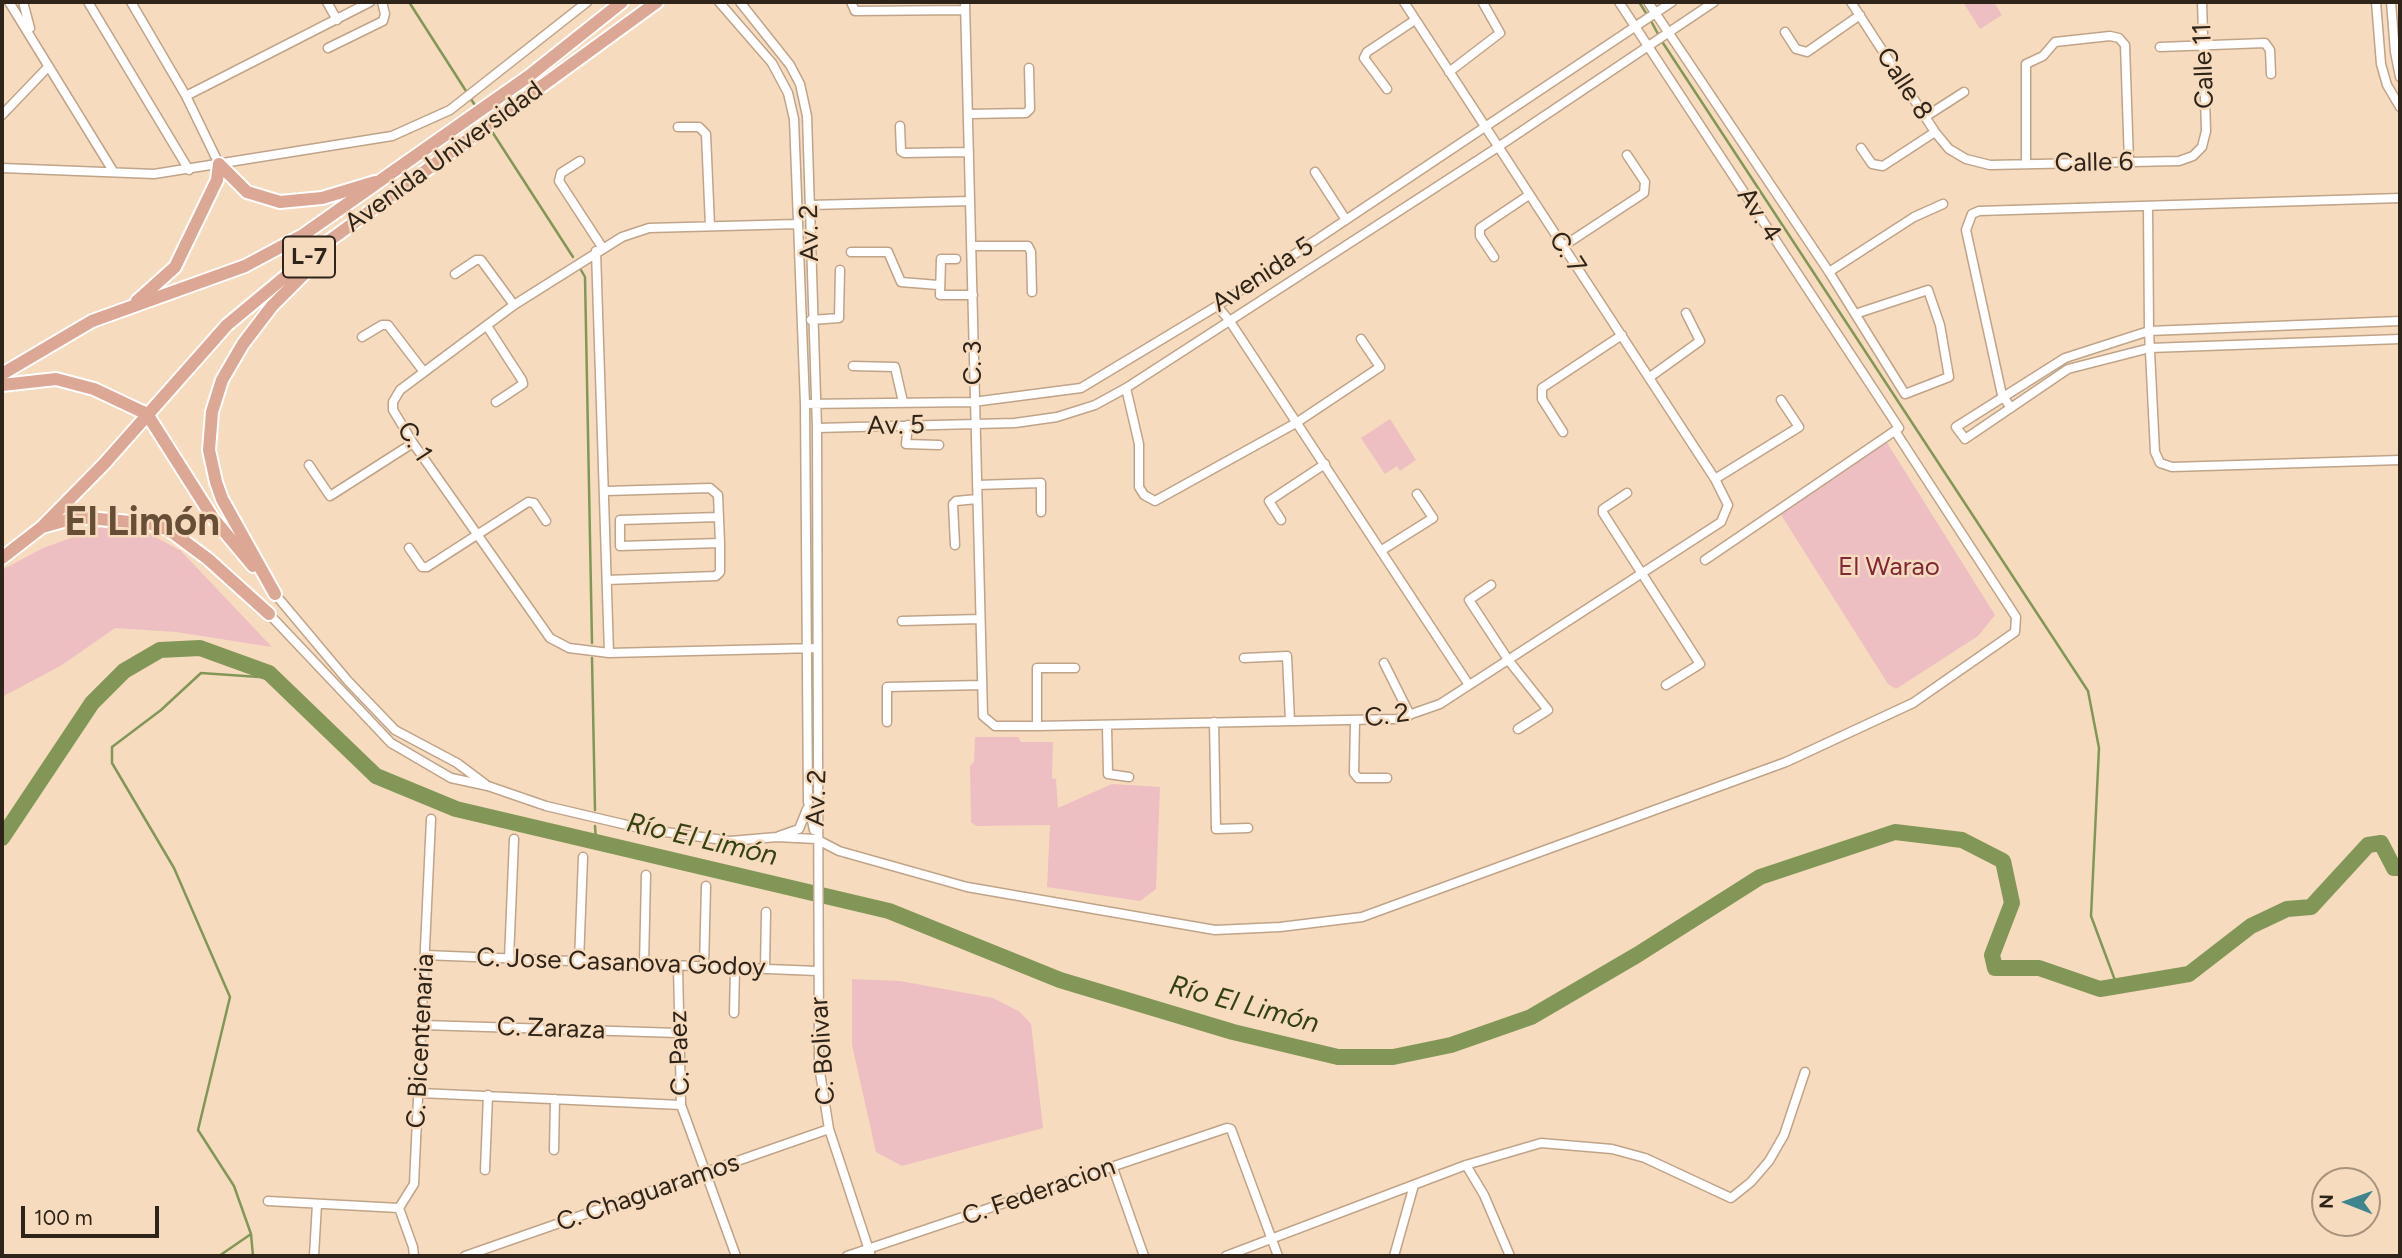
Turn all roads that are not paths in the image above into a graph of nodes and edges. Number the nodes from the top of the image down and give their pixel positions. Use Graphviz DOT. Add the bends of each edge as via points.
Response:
graph roads {
  1 [pos="9,2"];
  2 [pos="23,2"];
  3 [pos="88,2"];
  4 [pos="131,2"];
  5 [pos="327,2"];
  6 [pos="370,2"];
  7 [pos="382,2"];
  8 [pos="587,2"];
  9 [pos="622,2"];
  10 [pos="657,2"];
  11 [pos="719,2"];
  12 [pos="740,2"];
  13 [pos="851,2"];
  14 [pos="1404,2"];
  15 [pos="1619,2"];
  16 [pos="1648,2"];
  17 [pos="1672,2"];
  18 [pos="1714,2"];
  19 [pos="1851,2"];
  20 [pos="2202,2"];
  21 [pos="2376,2"];
  22 [pos="2391,2"];
  23 [pos="1483,3"];
  24 [pos="965,6"];
  25 [pos="1655,13"];
  26 [pos="1860,15"];
  27 [pos="337,20"];
  28 [pos="1415,20"];
  29 [pos="1635,26"];
  30 [pos="1785,32"];
  31 [pos="1669,33"];
  32 [pos="33,38"];
  33 [pos="1648,46"];
  34 [pos="2204,46"];
  35 [pos="328,47"];
  36 [pos="2160,47"];
  37 [pos="48,67"];
  38 [pos="1029,68"];
  39 [pos="1449,72"];
  40 [pos="2271,74"];
  41 [pos="2400,77"];
  42 [pos="1387,89"];
  43 [pos="1964,92"];
  44 [pos="186,96"];
  45 [pos="2400,107"];
  46 [pos="968,114"];
  47 [pos="2,115"];
  48 [pos="1925,117"];
  49 [pos="900,126"];
  50 [pos="678,127"];
  51 [pos="1485,127"];
  52 [pos="2206,131"];
  53 [pos="1935,132"];
  54 [pos="1498,147"];
  55 [pos="1861,148"];
  56 [pos="969,152"];
  57 [pos="1627,155"];
  58 [pos="1966,159"];
  59 [pos="580,161"];
  60 [pos="2129,162"];
  61 [pos="219,164"];
  62 [pos="2026,164"];
  63 [pos="2,168"];
  64 [pos="189,170"];
  65 [pos="113,171"];
  66 [pos="1315,172"];
  67 [pos="388,177"];
  68 [pos="1529,195"];
  69 [pos="2400,198"];
  70 [pos="970,201"];
  71 [pos="1943,204"];
  72 [pos="810,205"];
  73 [pos="2148,206"];
  74 [pos="1346,220"];
  75 [pos="798,224"];
  76 [pos="710,226"];
  77 [pos="322,246"];
  78 [pos="972,246"];
  79 [pos="1562,247"];
  80 [pos="599,249"];
  81 [pos="851,252"];
  82 [pos="1494,257"];
  83 [pos="956,258"];
  84 [pos="840,271"];
  85 [pos="1829,272"];
  86 [pos="455,274"];
  87 [pos="938,285"];
  88 [pos="1032,292"];
  89 [pos="973,295"];
  90 [pos="134,305"];
  91 [pos="514,305"];
  92 [pos="1217,306"];
  93 [pos="1686,313"];
  94 [pos="1855,314"];
  95 [pos="811,320"];
  96 [pos="1229,320"];
  97 [pos="2400,321"];
  98 [pos="487,326"];
  99 [pos="2149,331"];
  100 [pos="1622,335"];
  101 [pos="362,337"];
  102 [pos="1361,339"];
  103 [pos="2400,339"];
  104 [pos="2150,348"];
  105 [pos="853,366"];
  106 [pos="424,372"];
  107 [pos="2,374"];
  108 [pos="1650,377"];
  109 [pos="2,384"];
  110 [pos="1126,388"];
  111 [pos="2003,395"];
  112 [pos="1781,400"];
  113 [pos="496,402"];
  114 [pos="903,402"];
  115 [pos="974,402"];
  116 [pos="817,403"];
  117 [pos="805,404"];
  118 [pos="2011,408"];
  119 [pos="146,414"];
  120 [pos="1296,423"];
  121 [pos="974,424"];
  122 [pos="908,425"];
  123 [pos="817,428"];
  124 [pos="1897,429"];
  125 [pos="1563,432"];
  126 [pos="413,443"];
  127 [pos="939,445"];
  128 [pos="2400,460"];
  129 [pos="1325,464"];
  130 [pos="309,465"];
  131 [pos="1715,479"];
  132 [pos="977,485"];
  133 [pos="606,491"];
  134 [pos="1627,493"];
  135 [pos="1417,494"];
  136 [pos="977,499"];
  137 [pos="1728,505"];
  138 [pos="1041,512"];
  139 [pos="719,517"];
  140 [pos="546,520"];
  141 [pos="1281,520"];
  142 [pos="42,527"];
  143 [pos="477,534"];
  144 [pos="720,543"];
  145 [pos="955,545"];
  146 [pos="409,548"];
  147 [pos="1382,550"];
  148 [pos="2,557"];
  149 [pos="1704,560"];
  150 [pos="1644,574"];
  151 [pos="607,580"];
  152 [pos="1491,585"];
  153 [pos="275,594"];
  154 [pos="268,614"];
  155 [pos="980,619"];
  156 [pos="902,621"];
  157 [pos="806,648"];
  158 [pos="817,648"];
  159 [pos="609,653"];
  160 [pos="1244,658"];
  161 [pos="1509,661"];
  162 [pos="1384,663"];
  163 [pos="1075,668"];
  164 [pos="982,685"];
  165 [pos="1469,685"];
  166 [pos="1666,685"];
  167 [pos="1410,715"];
  168 [pos="983,716"];
  169 [pos="1290,721"];
  170 [pos="1355,721"];
  171 [pos="887,722"];
  172 [pos="1214,722"];
  173 [pos="1038,726"];
  174 [pos="1107,726"];
  175 [pos="1518,729"];
  176 [pos="1129,777"];
  177 [pos="1387,778"];
  178 [pos="488,786"];
  179 [pos="808,802"];
  180 [pos="430,820"];
  181 [pos="1248,828"];
  182 [pos="777,837"];
  183 [pos="514,839"];
  184 [pos="816,839"];
  185 [pos="583,857"];
  186 [pos="646,875"];
  187 [pos="706,886"];
  188 [pos="766,912"];
  189 [pos="425,955"];
  190 [pos="509,959"];
  191 [pos="579,962"];
  192 [pos="643,965"];
  193 [pos="678,966"];
  194 [pos="704,967"];
  195 [pos="735,968"];
  196 [pos="765,970"];
  197 [pos="817,971"];
  198 [pos="734,1013"];
  199 [pos="423,1025"];
  200 [pos="678,1033"];
  201 [pos="1805,1072"];
  202 [pos="420,1093"];
  203 [pos="488,1095"];
  204 [pos="555,1099"];
  205 [pos="681,1105"];
  206 [pos="830,1129"];
  207 [pos="555,1150"];
  208 [pos="1466,1165"];
  209 [pos="1112,1168"];
  210 [pos="485,1170"];
  211 [pos="707,1173"];
  212 [pos="1414,1185"];
  213 [pos="268,1200"];
  214 [pos="317,1204"];
  215 [pos="399,1208"];
  216 [pos="1272,1240"];
  217 [pos="870,1252"];
  218 [pos="314,1256"];
  219 [pos="414,1256"];
  220 [pos="466,1256"];
  221 [pos="736,1256"];
  222 [pos="847,1256"];
  223 [pos="1144,1256"];
  224 [pos="1226,1256"];
  225 [pos="1278,1256"];
  226 [pos="1394,1256"];
  227 [pos="1510,1256"];
  1 -- 32 [label="street"];
  2 -- 32 [label="street"];
  3 -- 64 [label="street"];
  4 -- 44 [label="street"];
  5 -- 27 [label="street"];
  6 -- 27 [label="street"];
  7 -- 35 [label="street" via="383,21"];
  8 -- 61 [label="street, Avenida Universidad" via="450,110 392,136"];
  9 -- 67 [label="main road, Avenida Universidad / L-7" via="529,76"];
  10 -- 77 [label="main road, Avenida Universidad / L-7"];
  11 -- 75 [label="street, Av. 2" via="762,49 788,93 794,119"];
  12 -- 72 [label="street, Av. 2" via="776,45 800,84 807,116"];
  13 -- 24 [label="street" via="855,11"];
  14 -- 28 [label="street, C. 7"];
  15 -- 29 [label="street, Av. 4"];
  16 -- 25 [label="street, Av. 4"];
  17 -- 25 [label="street, Avenida 5"];
  18 -- 31 [label="street, Avenida 5"];
  19 -- 26 [label="street, Calle 8"];
  20 -- 34 [label="street, Calle 11"];
  21 -- 45 [label="street" via="2381,64"];
  22 -- 41 [label="street"];
  23 -- 39 [label="street" via="1500,33"];
  24 -- 46 [label="street, C. 3"];
  25 -- 29 [label="street, Avenida 5"];
  25 -- 31 [label="street, Av. 4"];
  26 -- 30 [label="street" via="1807,52 1796,50"];
  26 -- 48 [label="street, Calle 8"];
  27 -- 44 [label="street"];
  28 -- 39 [label="street, C. 7"];
  28 -- 42 [label="street" via="1364,58"];
  29 -- 33 [label="street, Av. 4"];
  29 -- 51 [label="street, Avenida 5"];
  31 -- 33 [label="street, Avenida 5"];
  31 -- 85 [label="street, Av. 4"];
  32 -- 37 [label="street"];
  33 -- 54 [label="street, Avenida 5"];
  33 -- 124 [label="street, Av. 4"];
  34 -- 36 [label="street"];
  34 -- 40 [label="street" via="2265,43 2270,50"];
  34 -- 52 [label="street, Calle 11"];
  37 -- 47 [label="street"];
  37 -- 65 [label="street"];
  38 -- 46 [label="street" via="1030,109 1026,113"];
  39 -- 51 [label="street, C. 7"];
  43 -- 48 [label="street"];
  44 -- 61 [label="street"];
  46 -- 56 [label="street, C. 3"];
  48 -- 53 [label="street, Calle 8"];
  49 -- 56 [label="street" via="904,153"];
  50 -- 76 [label="street" via="699,127 706,134"];
  51 -- 54 [label="street, C. 7"];
  51 -- 74 [label="street, Avenida 5"];
  52 -- 60 [label="street, Calle 6" via="2202,147 2193,156 2179,161"];
  53 -- 55 [label="street" via="1883,166 1872,164"];
  53 -- 58 [label="street, Calle 8" via="1949,149"];
  54 -- 68 [label="street, C. 7"];
  54 -- 96 [label="street, Avenida 5"];
  56 -- 70 [label="street, C. 3"];
  57 -- 79 [label="street" via="1646,182 1644,193"];
  58 -- 62 [label="street, Calle 6" via="1990,165"];
  59 -- 80 [label="street" via="561,173 559,181"];
  60 -- 62 [label="street, Calle 6"];
  60 -- 62 [label="street" via="2124,45 2119,37 2110,36 2055,42 2043,56 2026,64"];
  61 -- 64 [label="street, Avenida Universidad"];
  61 -- 67 [label="main road" via="247,192 280,202 322,198"];
  61 -- 90 [label="main road" via="217,180 175,267"];
  63 -- 65 [label="street, Avenida Universidad"];
  64 -- 65 [label="street, Avenida Universidad" via="154,174"];
  66 -- 74 [label="street"];
  67 -- 90 [label="main road, Avenida Universidad / L-7" via="245,267"];
  68 -- 79 [label="street, C. 7"];
  68 -- 82 [label="street" via="1480,228"];
  69 -- 73 [label="street"];
  70 -- 72 [label="street"];
  70 -- 78 [label="street, C. 3"];
  71 -- 85 [label="street" via="1914,217"];
  72 -- 95 [label="street, Av. 2"];
  73 -- 99 [label="street"];
  73 -- 111 [label="street" via="1979,211 1969,218 1966,230"];
  74 -- 92 [label="street, Avenida 5"];
  75 -- 76 [label="street, C. 1"];
  75 -- 117 [label="street, Av. 2"];
  76 -- 80 [label="street, C. 1" via="649,228"];
  77 -- 119 [label="main road, Avenida Universidad / L-7" via="227,325"];
  77 -- 153 [label="main road" via="314,264 272,306 243,344 222,380 212,412 209,450 216,482"];
  78 -- 88 [label="street" via="1028,246"];
  78 -- 89 [label="street, C. 3"];
  79 -- 100 [label="street, C. 7"];
  80 -- 91 [label="street, C. 1"];
  80 -- 133 [label="street"];
  81 -- 87 [label="street" via="888,252 901,282"];
  83 -- 87 [label="street" via="941,259"];
  84 -- 95 [label="street" via="839,318"];
  85 -- 94 [label="street, Av. 4"];
  86 -- 91 [label="street" via="481,260"];
  87 -- 89 [label="street" via="940,295"];
  89 -- 115 [label="street, C. 3"];
  90 -- 107 [label="main road, Avenida Universidad / L-7" via="92,321"];
  91 -- 98 [label="street, C. 1"];
  92 -- 96 [label="street"];
  92 -- 115 [label="street, Avenida 5" via="1081,388"];
  93 -- 108 [label="street" via="1700,341"];
  94 -- 94 [label="street, Av. 4" via="1928,290 1949,377 1905,394"];
  95 -- 116 [label="street, Av. 2"];
  96 -- 110 [label="street, Avenida 5"];
  96 -- 120 [label="street"];
  97 -- 99 [label="street"];
  98 -- 106 [label="street, C. 1"];
  98 -- 113 [label="street" via="523,384"];
  99 -- 104 [label="street"];
  99 -- 111 [label="street" via="2065,358"];
  100 -- 108 [label="street, C. 7"];
  100 -- 125 [label="street" via="1542,388 1542,399"];
  101 -- 106 [label="street" via="387,325"];
  102 -- 120 [label="street" via="1380,367"];
  103 -- 104 [label="street"];
  104 -- 118 [label="street" via="2068,369"];
  104 -- 128 [label="street" via="2155,452 2165,466"];
  105 -- 114 [label="street" via="895,367"];
  106 -- 126 [label="street, C. 1" via="400,390 393,402 393,410"];
  108 -- 131 [label="street, C. 7"];
  109 -- 119 [label="main road" via="55,379 94,389"];
  110 -- 120 [label="street" via="1139,444 1139,487 1155,501"];
  110 -- 121 [label="street, Avenida 5" via="1058,417"];
  111 -- 118 [label="street"];
  111 -- 118 [label="street" via="1956,427 1965,439"];
  112 -- 131 [label="street" via="1799,427"];
  114 -- 115 [label="street, Avenida 5"];
  114 -- 116 [label="street, Avenida 5"];
  115 -- 121 [label="street, C. 3"];
  116 -- 117 [label="street, Avenida 5"];
  116 -- 123 [label="street, Av. 2"];
  117 -- 157 [label="street, Av. 2"];
  119 -- 142 [label="main road, Avenida Universidad / L-7"];
  119 -- 153 [label="main road" via="213,518"];
  120 -- 129 [label="street"];
  121 -- 122 [label="street, Av. 5"];
  121 -- 132 [label="street, C. 3"];
  122 -- 123 [label="street, Av. 5"];
  122 -- 127 [label="street" via="906,444"];
  123 -- 158 [label="street, Av. 2"];
  124 -- 149 [label="street"];
  124 -- 184 [label="street, Av. 4" via="2016,617 2015,632 1913,703 1773,767 1362,917 1280,927 1214,930 967,887 839,850"];
  126 -- 130 [label="street" via="330,496"];
  126 -- 143 [label="street, C. 1"];
  129 -- 141 [label="street" via="1269,501"];
  129 -- 147 [label="street"];
  131 -- 137 [label="street, C. 7"];
  132 -- 136 [label="street, C. 3"];
  132 -- 138 [label="street" via="1041,483"];
  133 -- 139 [label="street" via="710,488 719,495"];
  133 -- 151 [label="street"];
  134 -- 150 [label="street" via="1603,513"];
  135 -- 147 [label="street" via="1433,518"];
  136 -- 145 [label="street" via="953,504"];
  136 -- 155 [label="street, C. 3"];
  137 -- 150 [label="street, C. 2" via="1721,522"];
  139 -- 144 [label="street"];
  139 -- 144 [label="street" via="620,520 620,546"];
  140 -- 143 [label="street" via="534,503 528,502"];
  142 -- 148 [label="main road, Avenida Universidad / L-7"];
  142 -- 154 [label="main road" via="78,517 169,530"];
  143 -- 146 [label="street" via="426,567"];
  143 -- 159 [label="street, C. 1" via="550,638 569,648"];
  144 -- 151 [label="street" via="716,576"];
  147 -- 165 [label="street"];
  150 -- 161 [label="street, C. 2"];
  150 -- 166 [label="street" via="1700,664"];
  151 -- 159 [label="street"];
  152 -- 161 [label="street" via="1469,600"];
  153 -- 178 [label="street" via="395,730 457,763"];
  154 -- 178 [label="street" via="391,743 451,778"];
  155 -- 156 [label="street"];
  155 -- 164 [label="street, C. 3"];
  157 -- 158 [label="street, C. 1"];
  157 -- 159 [label="street, C. 1"];
  157 -- 179 [label="street, Av. 2"];
  158 -- 184 [label="street, Av. 2"];
  160 -- 169 [label="street" via="1287,656"];
  161 -- 165 [label="street, C. 2"];
  161 -- 175 [label="street" via="1548,710"];
  162 -- 167 [label="street"];
  163 -- 173 [label="street" via="1037,668"];
  164 -- 168 [label="street, C. 3"];
  164 -- 171 [label="street" via="887,687"];
  165 -- 167 [label="street, C. 2" via="1440,704"];
  167 -- 170 [label="street, C. 2"];
  168 -- 173 [label="street, C. 2" via="995,726"];
  169 -- 170 [label="street, C. 2"];
  169 -- 172 [label="street, C. 2"];
  170 -- 177 [label="street" via="1354,773 1358,778"];
  172 -- 174 [label="street, C. 2"];
  172 -- 181 [label="street" via="1216,829"];
  173 -- 174 [label="street, C. 2"];
  174 -- 176 [label="street" via="1108,774"];
  178 -- 182 [label="street" via="546,806 644,829 730,841"];
  179 -- 182 [label="street" via="803,824"];
  179 -- 184 [label="street, Av. 2"];
  180 -- 189 [label="street, C. Bicentenaria"];
  182 -- 184 [label="street"];
  183 -- 190 [label="street"];
  184 -- 197 [label="street, C. Bolivar"];
  185 -- 191 [label="street"];
  186 -- 192 [label="street"];
  187 -- 194 [label="street"];
  188 -- 196 [label="street"];
  189 -- 190 [label="street, C. Jose Casanova Godoy"];
  189 -- 199 [label="street, C. Bicentenaria"];
  190 -- 191 [label="street, C. Jose Casanova Godoy"];
  191 -- 192 [label="street, C. Jose Casanova Godoy"];
  192 -- 193 [label="street, C. Jose Casanova Godoy"];
  193 -- 194 [label="street, C. Jose Casanova Godoy"];
  193 -- 200 [label="street, C. Paez"];
  194 -- 195 [label="street, C. Jose Casanova Godoy"];
  195 -- 196 [label="street, C. Jose Casanova Godoy"];
  195 -- 198 [label="street"];
  196 -- 197 [label="street, C. Jose Casanova Godoy"];
  197 -- 206 [label="street, C. Bolivar" via="819,1066"];
  199 -- 200 [label="street, C. Zaraza"];
  199 -- 202 [label="street, C. Bicentenaria"];
  200 -- 205 [label="street, C. Paez"];
  201 -- 208 [label="street" via="1784,1135 1769,1161 1731,1198 1644,1158 1612,1149 1541,1143"];
  202 -- 203 [label="street"];
  202 -- 215 [label="street, C. Bicentenaria" via="414,1184"];
  203 -- 204 [label="street"];
  203 -- 210 [label="street"];
  204 -- 205 [label="street"];
  204 -- 207 [label="street"];
  205 -- 211 [label="street, C. Paez"];
  206 -- 211 [label="street, C. Chaguaramos"];
  206 -- 217 [label="street, C. Bolivar"];
  208 -- 212 [label="street"];
  208 -- 227 [label="street"];
  209 -- 216 [label="street, C. Federacion" via="1231,1129"];
  209 -- 217 [label="street, C. Federacion"];
  209 -- 223 [label="street"];
  211 -- 220 [label="street, C. Chaguaramos"];
  211 -- 221 [label="street, C. Paez"];
  212 -- 216 [label="street"];
  212 -- 226 [label="street"];
  213 -- 214 [label="street"];
  214 -- 215 [label="street"];
  214 -- 218 [label="street"];
  215 -- 219 [label="street"];
  216 -- 224 [label="street"];
  216 -- 225 [label="street"];
  217 -- 222 [label="street, C. Federacion"];
}
